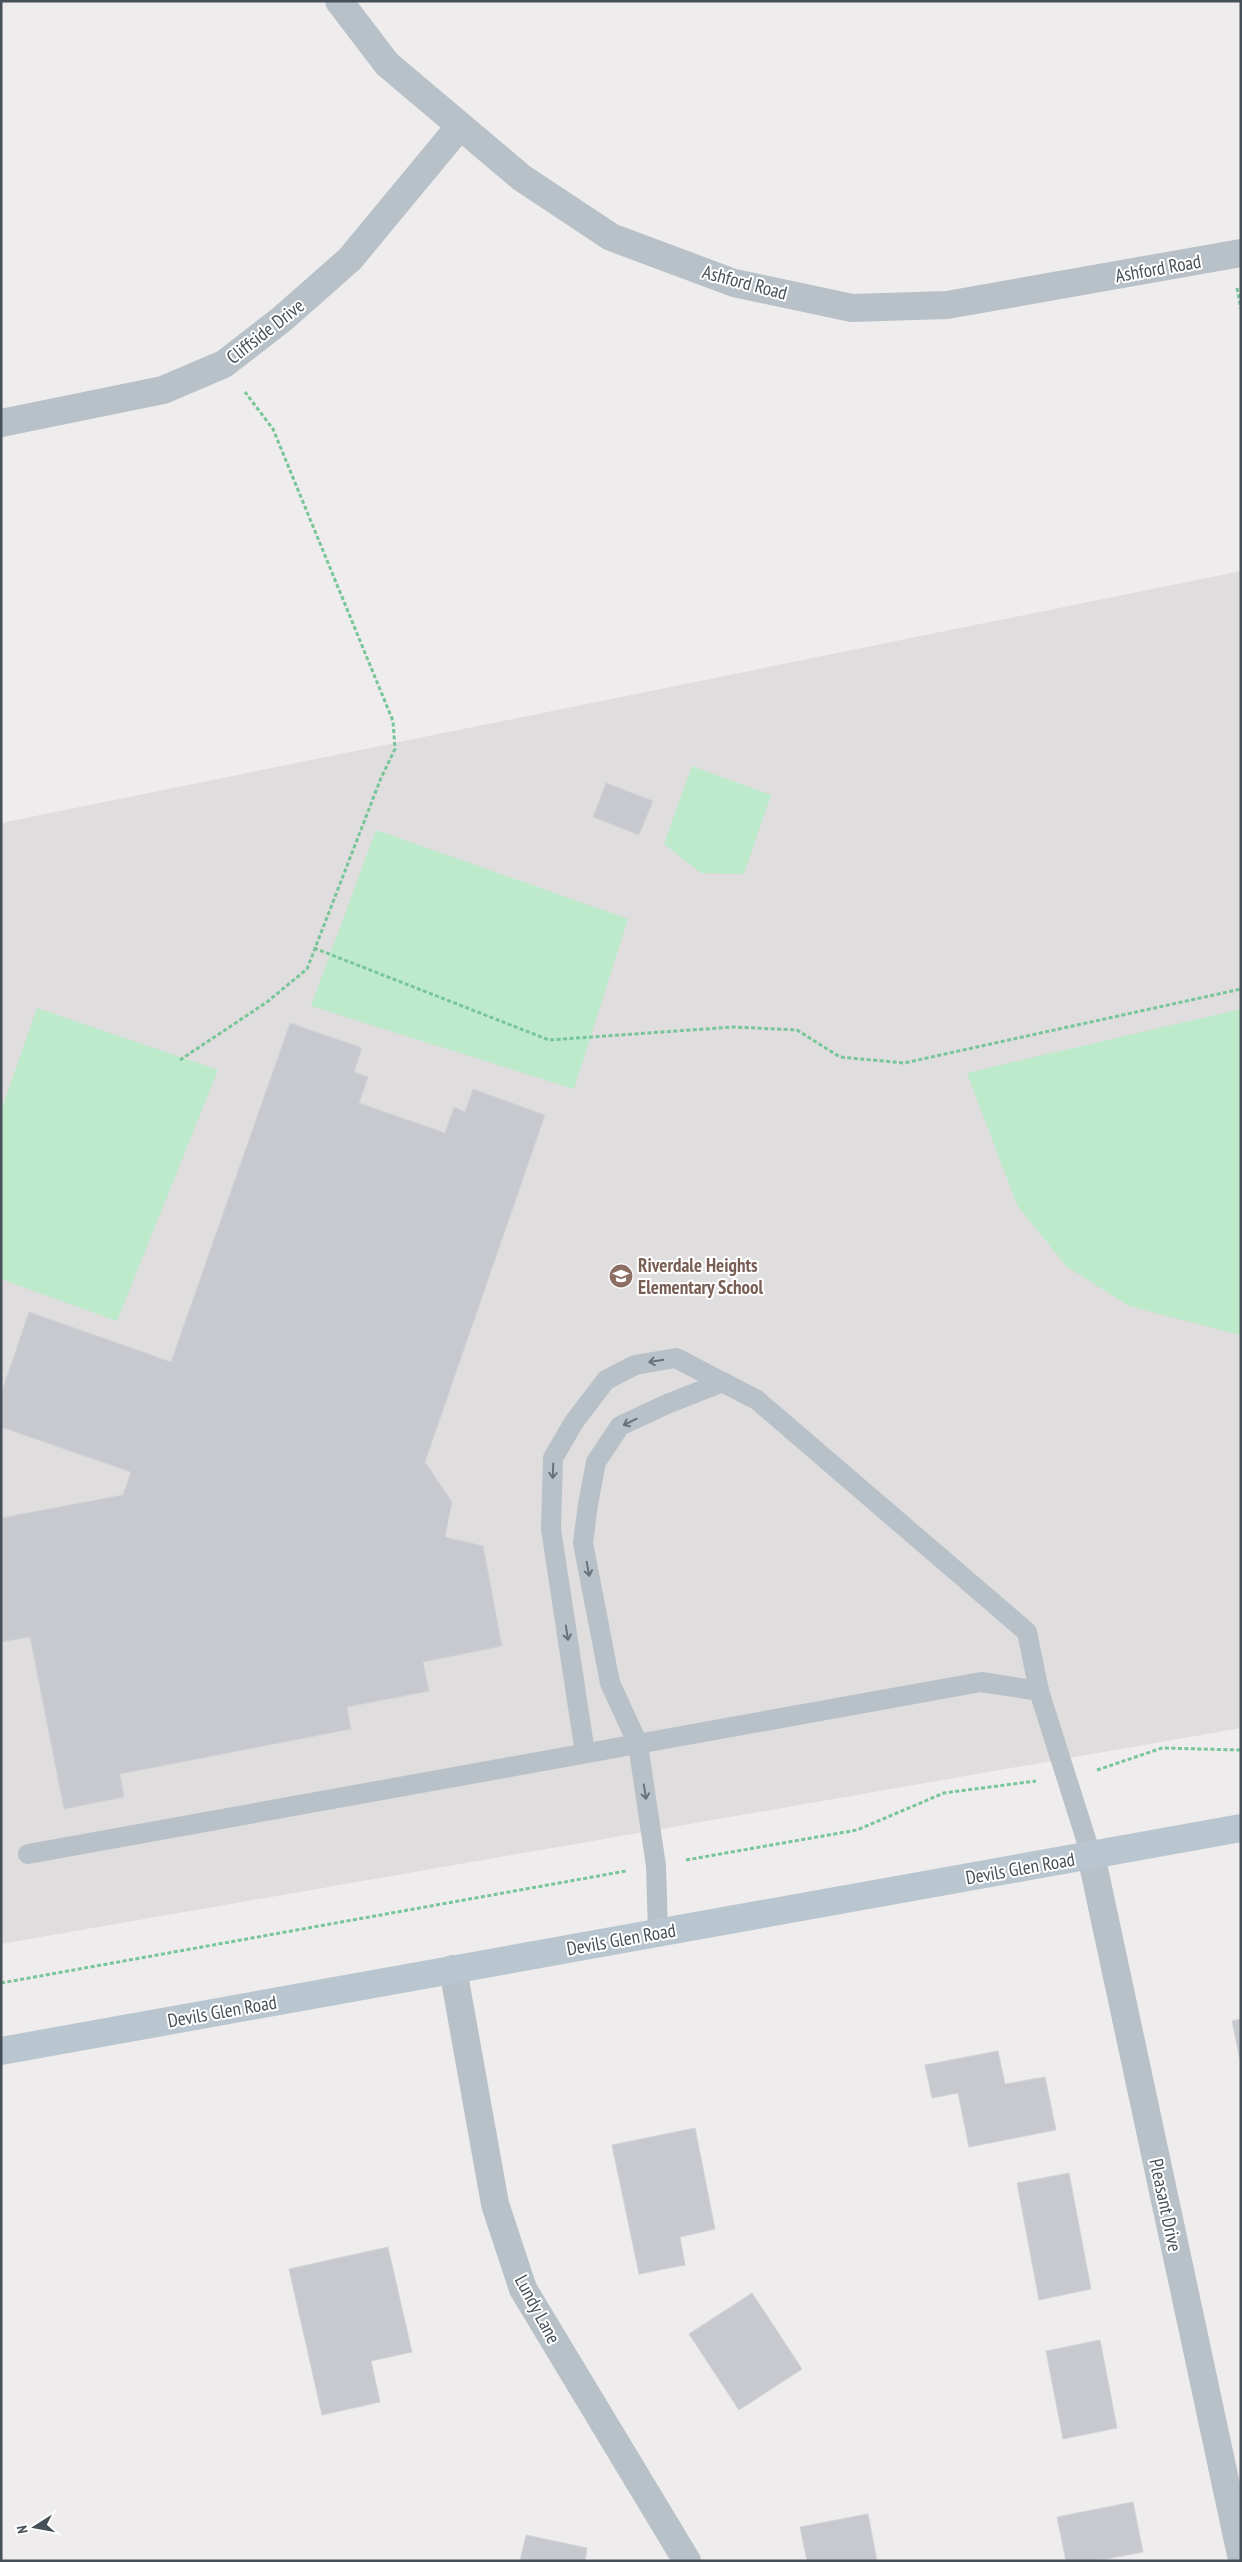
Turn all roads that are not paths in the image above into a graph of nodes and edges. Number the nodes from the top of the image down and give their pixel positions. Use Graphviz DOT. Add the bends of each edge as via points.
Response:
graph roads {
  1 [pos="339,1"];
  2 [pos="460,126"];
  3 [pos="1241,253"];
  4 [pos="1,423"];
  5 [pos="723,1382"];
  6 [pos="1039,1691"];
  7 [pos="638,1744"];
  8 [pos="585,1753"];
  9 [pos="1241,1828"];
  10 [pos="28,1854"];
  11 [pos="1091,1855"];
  12 [pos="658,1932"];
  13 [pos="453,1970"];
  14 [pos="1,2051"];
  15 [pos="1241,2555"];
  16 [pos="688,2561"];
  1 -- 2 [label="street, Ashford Road" via="387,64"];
  2 -- 3 [label="street, Ashford Road" via="522,178 611,237 734,282 852,308 948,305"];
  2 -- 4 [label="street, Cliffside Drive" via="350,259 282,320 224,364 163,390"];
  5 -- 6 [label="lane" via="757,1400 1027,1632"];
  5 -- 7 [label="lane, one-way" via="620,1426 596,1462 583,1543 610,1683"];
  5 -- 8 [label="lane, one-way" via="676,1358 635,1365 606,1380 574,1422 554,1458 552,1528"];
  6 -- 7 [label="lane" via="981,1682"];
  6 -- 11 [label="lane"];
  7 -- 8 [label="lane"];
  7 -- 12 [label="lane, one-way" via="656,1866"];
  8 -- 10 [label="lane"];
  9 -- 11 [label="main road, Devils Glen Road"];
  11 -- 12 [label="main road, Devils Glen Road"];
  11 -- 15 [label="street, Pleasant Drive"];
  12 -- 13 [label="main road, Devils Glen Road"];
  13 -- 14 [label="main road, Devils Glen Road"];
  13 -- 16 [label="street, Lundy Lane" via="495,2204 523,2289"];
}
